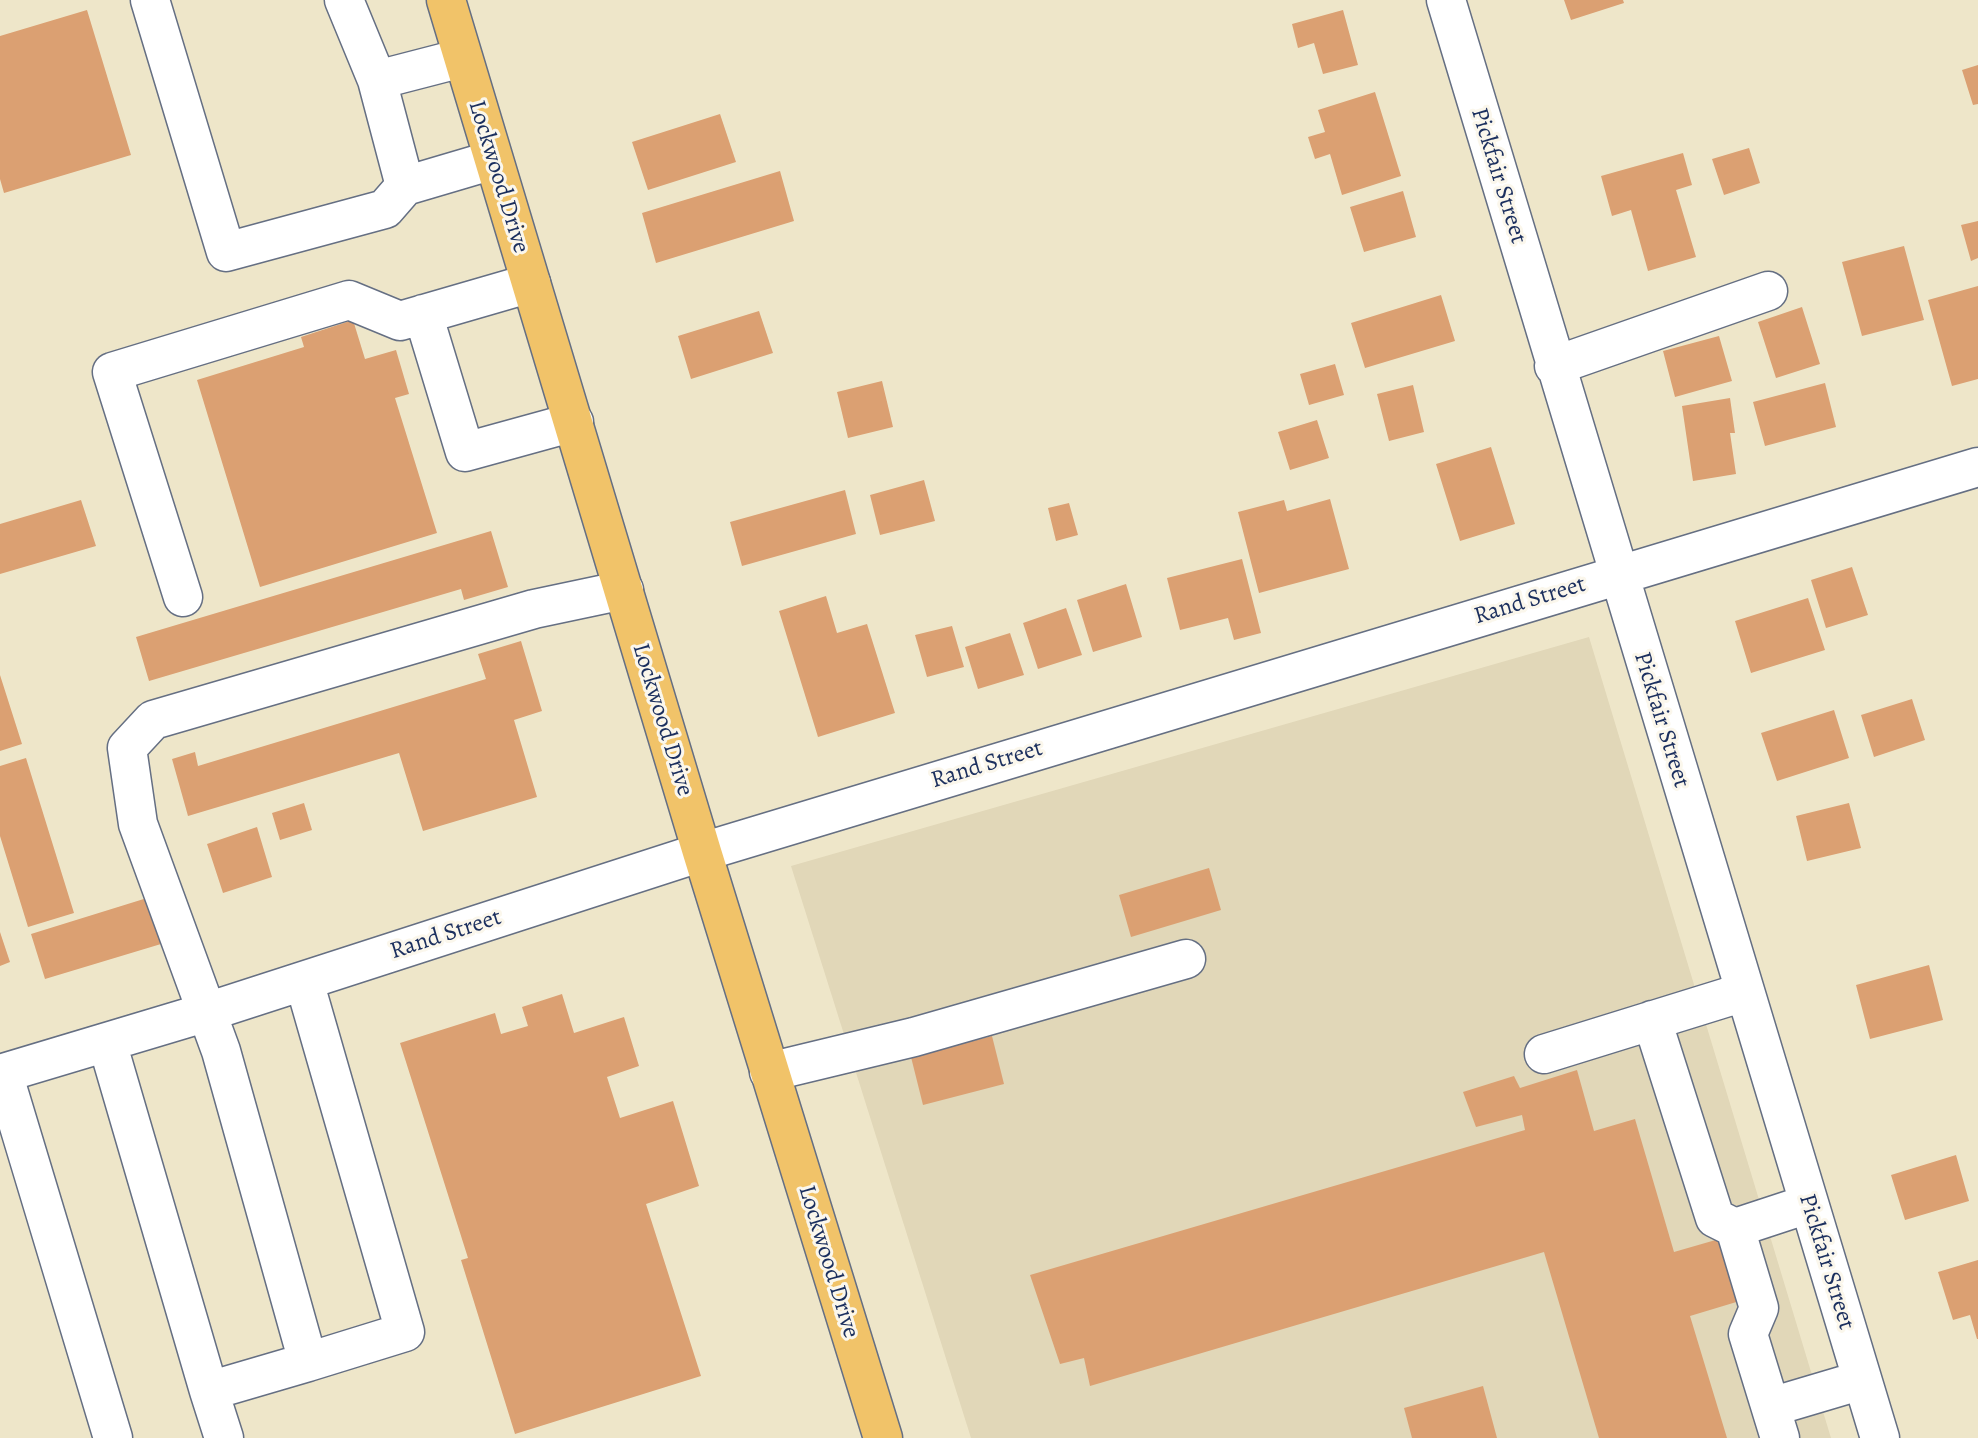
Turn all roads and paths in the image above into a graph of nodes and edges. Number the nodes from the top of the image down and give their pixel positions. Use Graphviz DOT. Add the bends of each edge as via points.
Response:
graph roads {
  1 [pos="150,0"];
  2 [pos="344,0"];
  3 [pos="446,0"];
  4 [pos="1446,0"];
  5 [pos="462,58"];
  6 [pos="377,80"];
  7 [pos="493,160"];
  8 [pos="405,186"];
  9 [pos="531,283"];
  10 [pos="1768,291"];
  11 [pos="423,314"];
  12 [pos="1555,366"];
  13 [pos="574,422"];
  14 [pos="1978,467"];
  15 [pos="1617,575"];
  16 [pos="624,590"];
  17 [pos="183,597"];
  18 [pos="702,852"];
  19 [pos="1186,959"];
  20 [pos="304,981"];
  21 [pos="1744,992"];
  22 [pos="207,1012"];
  23 [pos="1652,1020"];
  24 [pos="107,1042"];
  25 [pos="1544,1055"];
  26 [pos="769,1072"];
  27 [pos="1,1074"];
  28 [pos="1808,1204"];
  29 [pos="1735,1228"];
  30 [pos="308,1362"];
  31 [pos="1862,1380"];
  32 [pos="209,1391"];
  33 [pos="1776,1423"];
  34 [pos="113,1438"];
  35 [pos="224,1438"];
  36 [pos="883,1438"];
  37 [pos="1880,1438"];
  1 -- 8 [label="street" via="226,252 385,209"];
  2 -- 6 [label="street"];
  3 -- 5 [label="main road, Lockwood Drive"];
  4 -- 12 [label="street, Pickfair Street"];
  5 -- 6 [label="street"];
  5 -- 7 [label="main road, Lockwood Drive"];
  6 -- 8 [label="street"];
  7 -- 8 [label="street"];
  7 -- 9 [label="main road, Lockwood Drive"];
  9 -- 11 [label="street"];
  9 -- 13 [label="main road, Lockwood Drive"];
  10 -- 12 [label="street"];
  11 -- 13 [label="street" via="465,452"];
  11 -- 17 [label="street" via="400,321 349,300 112,372"];
  12 -- 15 [label="street, Pickfair Street"];
  13 -- 16 [label="main road, Lockwood Drive"];
  14 -- 15 [label="street, Rand Street"];
  15 -- 18 [label="street, Rand Street"];
  15 -- 21 [label="street, Pickfair Street"];
  16 -- 18 [label="main road, Lockwood Drive"];
  16 -- 22 [label="street" via="534,609 153,720 127,748 138,824"];
  18 -- 20 [label="street, Rand Street"];
  18 -- 26 [label="main road, Lockwood Drive"];
  19 -- 26 [label="street" via="914,1037"];
  20 -- 22 [label="street, Rand Street"];
  20 -- 30 [label="street" via="405,1332"];
  21 -- 23 [label="street"];
  21 -- 28 [label="street, Pickfair Street"];
  22 -- 24 [label="street, Rand Street"];
  22 -- 30 [label="street"];
  23 -- 25 [label="street"];
  23 -- 29 [label="street" via="1715,1218"];
  24 -- 27 [label="street, Rand Street"];
  24 -- 32 [label="street"];
  26 -- 36 [label="main road, Lockwood Drive"];
  27 -- 34 [label="street"];
  28 -- 29 [label="street"];
  28 -- 31 [label="street, Pickfair Street"];
  29 -- 33 [label="street" via="1759,1308 1748,1334"];
  30 -- 32 [label="street"];
  31 -- 33 [label="street"];
  31 -- 37 [label="street, Pickfair Street"];
  32 -- 35 [label="street"];
}
